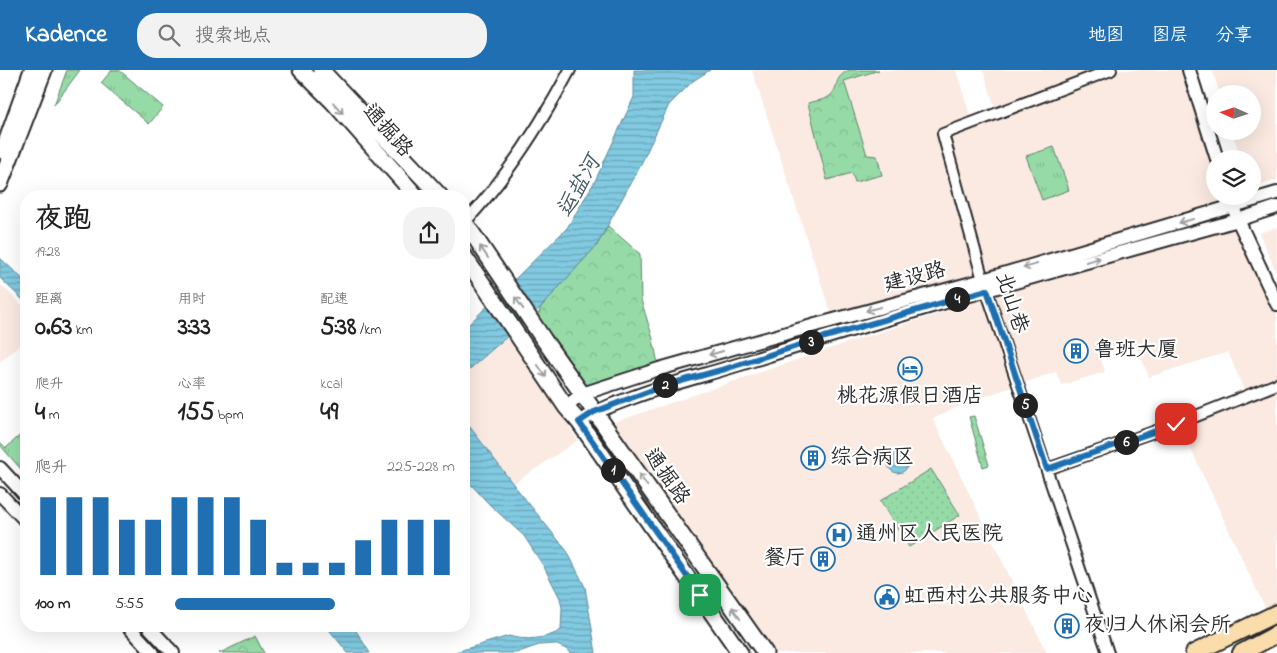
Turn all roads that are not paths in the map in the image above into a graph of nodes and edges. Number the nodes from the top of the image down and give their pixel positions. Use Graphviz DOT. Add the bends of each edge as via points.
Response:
graph roads {
  1 [pos="32,70"];
  2 [pos="44,70"];
  3 [pos="321,70"];
  4 [pos="570,70"];
  5 [pos="1111,70"];
  6 [pos="1190,70"];
  7 [pos="302,72"];
  8 [pos="1214,150"];
  9 [pos="0,158"];
  10 [pos="0,184"];
  11 [pos="411,190"];
  12 [pos="434,190"];
  13 [pos="1277,193"];
  14 [pos="1261,196"];
  15 [pos="1222,205"];
  16 [pos="1232,205"];
  17 [pos="1277,207"];
  18 [pos="470,215"];
  19 [pos="1238,220"];
  20 [pos="470,231"];
  21 [pos="470,265"];
  22 [pos="985,285"];
  23 [pos="1277,304"];
  24 [pos="1277,384"];
  25 [pos="582,394"];
  26 [pos="566,407"];
  27 [pos="594,412"];
  28 [pos="579,422"];
  29 [pos="0,468"];
  30 [pos="1047,469"];
  31 [pos="20,490"];
  32 [pos="0,494"];
  33 [pos="20,515"];
  34 [pos="1277,613"];
  35 [pos="134,632"];
  36 [pos="154,632"];
  37 [pos="1277,634"];
  38 [pos="153,653"];
  39 [pos="173,653"];
  40 [pos="740,653"];
  41 [pos="765,653"];
  42 [pos="1108,653"];
  43 [pos="1194,653"];
  44 [pos="1241,653"];
  1 -- 9 [label="main road"];
  2 -- 10 [label="main road"];
  3 -- 12 [label="main road, 通掘路"];
  4 -- 18 [label="street" via="552,104 502,177"];
  5 -- 22 [label="street, 北山巷" via="943,134"];
  6 -- 8 [label="street"];
  7 -- 11 [label="main road, 通掘路, one-way"];
  13 -- 14 [label="street, 建设路"];
  15 -- 22 [label="street, 建设路, one-way"];
  16 -- 19 [label="street"];
  17 -- 19 [label="street, 建设路"];
  22 -- 19 [label="street, 建设路, one-way"];
  19 -- 23 [label="street"];
  25 -- 20 [label="main road, 通掘路, one-way"];
  21 -- 26 [label="main road, 通掘路, one-way"];
  22 -- 25 [label="street, 建设路, one-way" via="791,332"];
  22 -- 27 [label="street, 建设路" via="663,386"];
  22 -- 30 [label="street, 北山巷"];
  24 -- 30 [label="street" via="1176,424"];
  25 -- 26 [label="street, 建设路"];
  25 -- 27 [label="main road, 通掘路"];
  26 -- 28 [label="main road, 通掘路"];
  27 -- 28 [label="street, 建设路"];
  41 -- 27 [label="main road, 通掘路, one-way"];
  28 -- 40 [label="main road, 通掘路"];
  29 -- 31 [label="street"];
  30 -- 42 [label="street, 北山巷"];
  32 -- 33 [label="street"];
  34 -- 43 [label="main road"];
  35 -- 38 [label="street"];
  36 -- 39 [label="street"];
  37 -- 44 [label="main road"];
}
